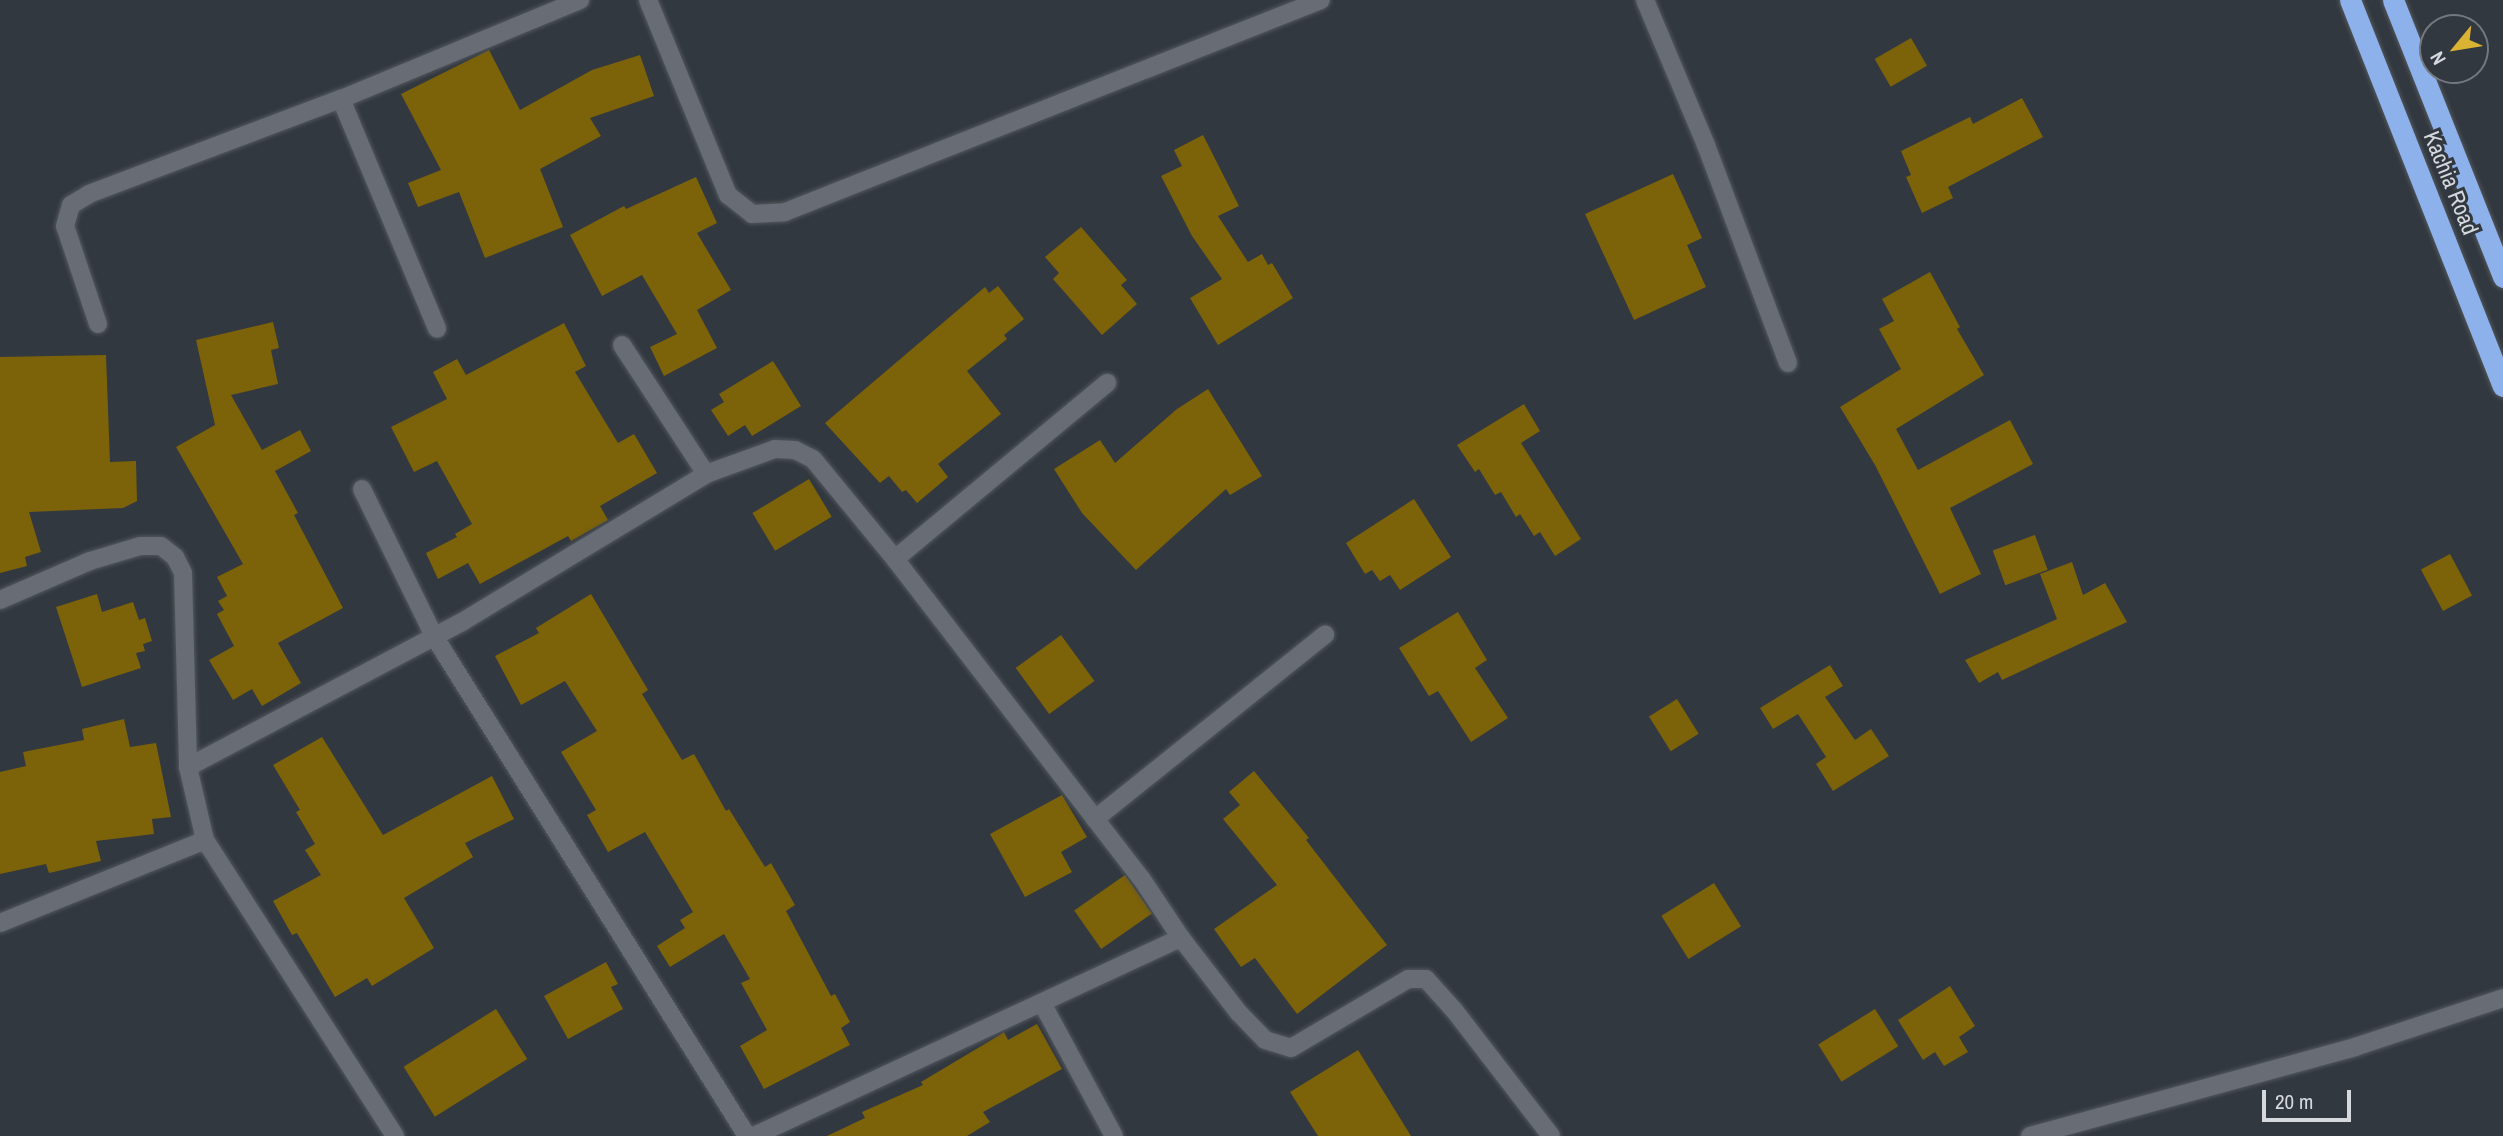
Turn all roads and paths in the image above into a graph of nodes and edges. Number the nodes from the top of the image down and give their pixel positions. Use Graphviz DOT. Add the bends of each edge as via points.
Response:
graph roads {
  1 [pos="580,0"];
  2 [pos="648,0"];
  3 [pos="1321,0"];
  4 [pos="1645,0"];
  5 [pos="2350,0"];
  6 [pos="2393,0"];
  7 [pos="341,99"];
  8 [pos="2503,277"];
  9 [pos="99,324"];
  10 [pos="437,329"];
  11 [pos="622,345"];
  12 [pos="1788,363"];
  13 [pos="1107,383"];
  14 [pos="2503,386"];
  15 [pos="706,474"];
  16 [pos="362,489"];
  17 [pos="895,559"];
  18 [pos="0,600"];
  19 [pos="1325,635"];
  20 [pos="433,636"];
  21 [pos="188,766"];
  22 [pos="1095,819"];
  23 [pos="205,840"];
  24 [pos="0,923"];
  25 [pos="1181,937"];
  26 [pos="2503,998"];
  27 [pos="1041,1003"];
  28 [pos="395,1136"];
  29 [pos="747,1136"];
  30 [pos="754,1136"];
  31 [pos="1114,1136"];
  32 [pos="1551,1136"];
  33 [pos="2030,1136"];
  1 -- 7 [label="street"];
  2 -- 3 [label="street" via="728,195 752,214 785,212"];
  4 -- 12 [label="street" via="1706,145"];
  5 -- 14 [label="highway, Kachia Road"];
  6 -- 8 [label="highway, Kachia Road"];
  7 -- 9 [label="street" via="89,194 71,205 65,226"];
  7 -- 10 [label="street"];
  11 -- 15 [label="street"];
  13 -- 17 [label="street"];
  15 -- 17 [label="street" via="775,449 795,450 813,459"];
  15 -- 20 [label="street"];
  16 -- 20 [label="street"];
  17 -- 22 [label="street"];
  18 -- 21 [label="street" via="90,561 140,546 161,546 176,556 183,573"];
  19 -- 22 [label="street"];
  20 -- 21 [label="street"];
  20 -- 29 [label="street"];
  21 -- 23 [label="street"];
  22 -- 25 [label="street"];
  23 -- 24 [label="street"];
  23 -- 28 [label="street"];
  25 -- 27 [label="street"];
  25 -- 32 [label="street" via="1265,1040 1291,1048 1408,979 1426,979"];
  26 -- 33 [label="street" via="2355,1047"];
  27 -- 30 [label="street"];
  27 -- 31 [label="street"];
}
